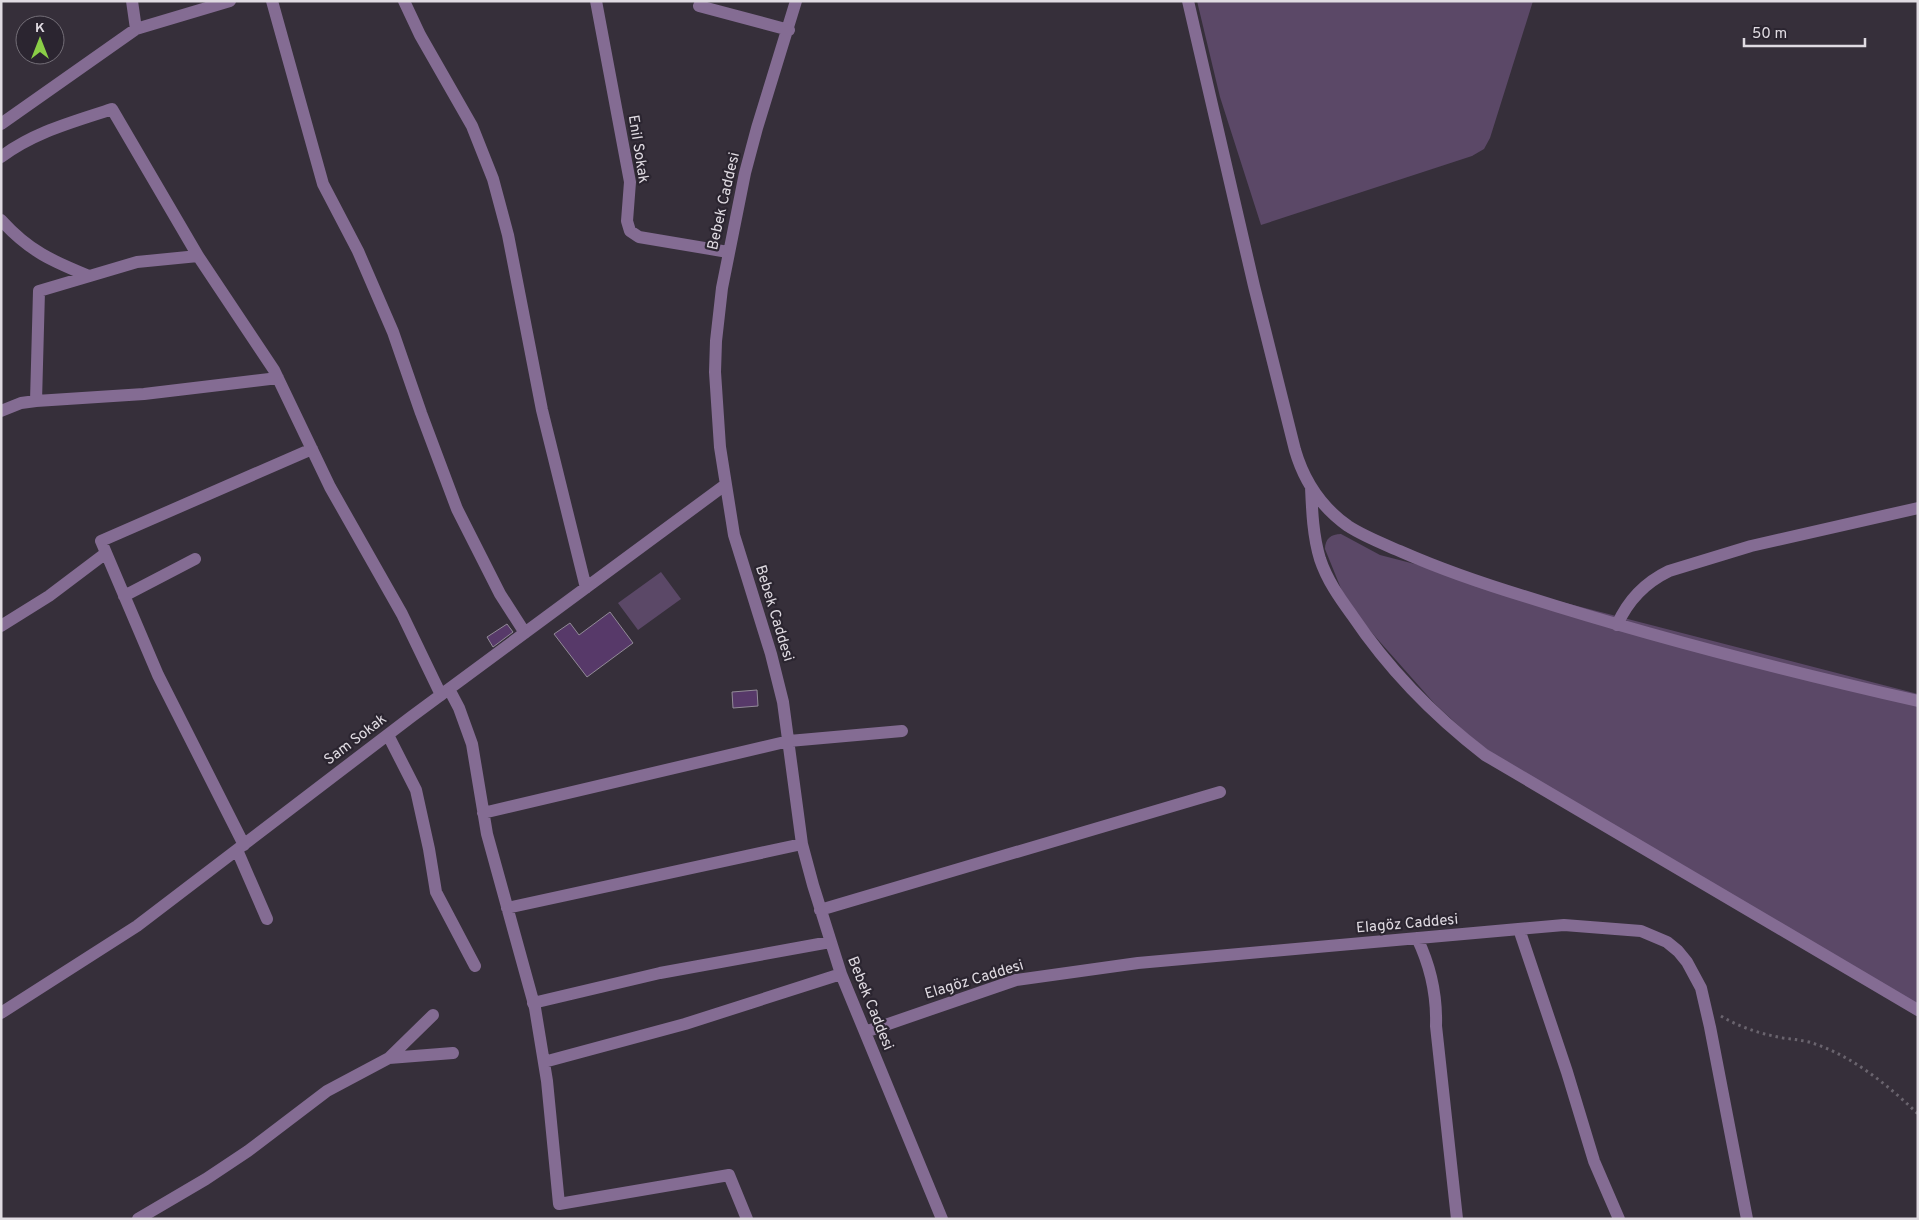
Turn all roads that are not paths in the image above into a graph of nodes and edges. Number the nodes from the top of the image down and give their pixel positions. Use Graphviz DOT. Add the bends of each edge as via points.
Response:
graph roads {
  1 [pos="132,1"];
  2 [pos="230,1"];
  3 [pos="272,1"];
  4 [pos="404,1"];
  5 [pos="596,1"];
  6 [pos="796,1"];
  7 [pos="1188,2"];
  8 [pos="699,6"];
  9 [pos="136,29"];
  10 [pos="789,30"];
  11 [pos="1,124"];
  12 [pos="1,158"];
  13 [pos="1,220"];
  14 [pos="728,252"];
  15 [pos="198,256"];
  16 [pos="89,276"];
  17 [pos="278,378"];
  18 [pos="36,401"];
  19 [pos="1,411"];
  20 [pos="312,449"];
  21 [pos="725,485"];
  22 [pos="1311,487"];
  23 [pos="1918,508"];
  24 [pos="106,553"];
  25 [pos="195,560"];
  26 [pos="586,588"];
  27 [pos="124,596"];
  28 [pos="1616,625"];
  29 [pos="1,626"];
  30 [pos="525,633"];
  31 [pos="445,692"];
  32 [pos="1918,701"];
  33 [pos="902,731"];
  34 [pos="388,735"];
  35 [pos="789,741"];
  36 [pos="1220,792"];
  37 [pos="483,813"];
  38 [pos="802,844"];
  39 [pos="241,847"];
  40 [pos="507,908"];
  41 [pos="820,910"];
  42 [pos="267,919"];
  43 [pos="1519,929"];
  44 [pos="1417,938"];
  45 [pos="830,942"];
  46 [pos="475,966"];
  47 [pos="841,974"];
  48 [pos="533,1003"];
  49 [pos="1918,1010"];
  50 [pos="1,1013"];
  51 [pos="434,1014"];
  52 [pos="865,1032"];
  53 [pos="453,1053"];
  54 [pos="389,1058"];
  55 [pos="544,1062"];
  56 [pos="138,1219"];
  57 [pos="747,1219"];
  58 [pos="942,1219"];
  59 [pos="1457,1219"];
  60 [pos="1620,1219"];
  61 [pos="1747,1219"];
  1 -- 9 [label="street"];
  2 -- 9 [label="street"];
  3 -- 30 [label="street" via="323,184 358,251 394,332 457,509 500,594"];
  4 -- 26 [label="street" via="472,126 494,179 542,410"];
  5 -- 14 [label="street, Enil Sokak" via="630,182 627,221 630,231 639,237"];
  6 -- 10 [label="street, Bebek Caddesi"];
  7 -- 22 [label="street" via="1295,450"];
  8 -- 10 [label="street"];
  9 -- 11 [label="street"];
  10 -- 14 [label="street, Bebek Caddesi" via="757,128"];
  12 -- 15 [label="street" via="42,132 112,109"];
  13 -- 16 [label="street" via="40,254"];
  14 -- 21 [label="street, Bebek Caddesi" via="718,311 715,372"];
  15 -- 16 [label="street" via="137,262"];
  15 -- 17 [label="street"];
  16 -- 18 [label="street" via="40,291"];
  17 -- 18 [label="street" via="144,394"];
  17 -- 20 [label="street"];
  18 -- 19 [label="street"];
  20 -- 24 [label="street" via="101,541"];
  20 -- 31 [label="street"];
  21 -- 26 [label="street, Sam Sokak"];
  21 -- 35 [label="street, Bebek Caddesi" via="734,535 778,678"];
  22 -- 28 [label="street" via="1336,517 1370,539 1444,570"];
  22 -- 49 [label="street" via="1316,544 1334,590 1384,660 1443,722 1485,755"];
  23 -- 28 [label="street" via="1750,546 1669,571 1637,593"];
  24 -- 27 [label="street"];
  24 -- 29 [label="street"];
  25 -- 27 [label="street"];
  26 -- 30 [label="street, Sam Sokak"];
  27 -- 39 [label="street" via="158,676"];
  28 -- 32 [label="street" via="1760,664"];
  30 -- 31 [label="street, Sam Sokak"];
  31 -- 34 [label="street, Sam Sokak"];
  31 -- 37 [label="street" via="461,714 472,744"];
  33 -- 35 [label="street"];
  34 -- 39 [label="street, Sam Sokak"];
  34 -- 46 [label="street" via="416,790 436,892"];
  35 -- 37 [label="street"];
  35 -- 38 [label="street, Bebek Caddesi"];
  36 -- 41 [label="street"];
  37 -- 40 [label="street"];
  38 -- 40 [label="street"];
  38 -- 41 [label="street, Bebek Caddesi"];
  39 -- 42 [label="street"];
  39 -- 50 [label="street, Sam Sokak" via="137,926"];
  40 -- 48 [label="street"];
  41 -- 45 [label="street, Bebek Caddesi"];
  43 -- 44 [label="street, Elagöz Caddesi"];
  43 -- 60 [label="street" via="1594,1161"];
  43 -- 61 [label="street, Elagöz Caddesi" via="1564,925 1641,931 1678,951 1687,962 1695,974 1706,1007"];
  44 -- 52 [label="street, Elagöz Caddesi" via="1138,963 1016,980"];
  44 -- 59 [label="street" via="1435,993"];
  45 -- 47 [label="street, Bebek Caddesi"];
  45 -- 48 [label="street" via="660,973"];
  47 -- 52 [label="street, Bebek Caddesi"];
  47 -- 55 [label="street" via="685,1024"];
  48 -- 55 [label="street"];
  51 -- 54 [label="street"];
  52 -- 58 [label="street, Bebek Caddesi"];
  53 -- 54 [label="street"];
  54 -- 56 [label="street" via="327,1091 248,1151"];
  55 -- 57 [label="street" via="559,1204 729,1175"];
}
